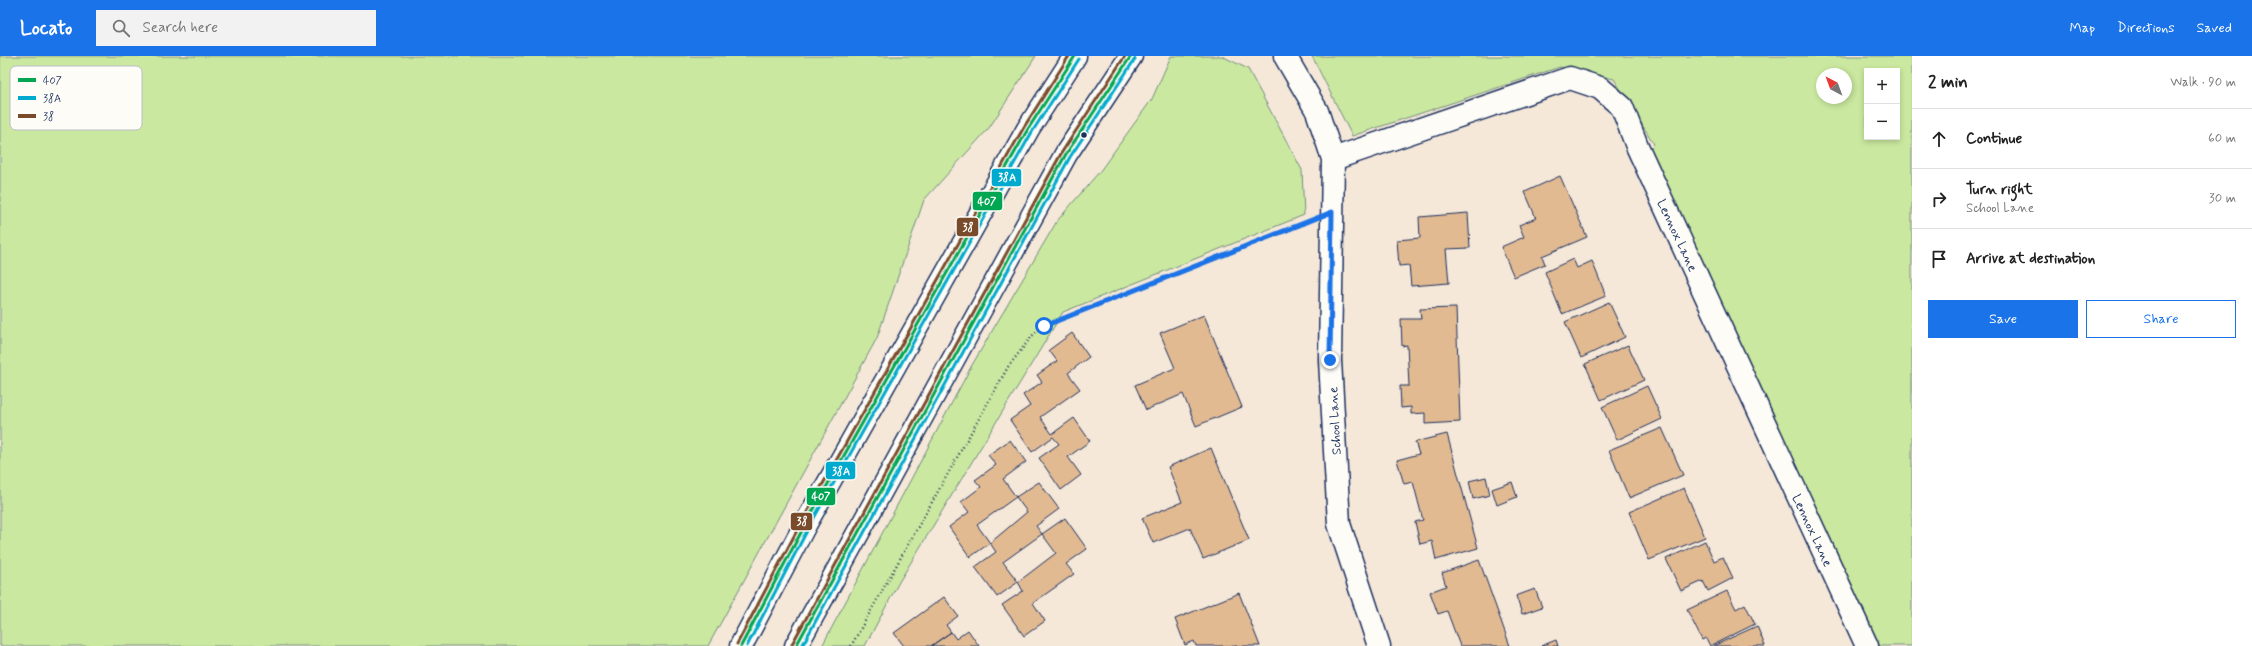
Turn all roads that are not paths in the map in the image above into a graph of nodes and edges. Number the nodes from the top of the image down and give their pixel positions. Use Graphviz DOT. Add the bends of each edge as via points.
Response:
graph roads {
  1 [pos="1074,56"];
  2 [pos="1131,56"];
  3 [pos="1285,56"];
  4 [pos="1332,159"];
  5 [pos="741,646"];
  6 [pos="796,646"];
  7 [pos="1379,646"];
  8 [pos="1866,646"];
  1 -- 5 [label="street" via="1028,129 810,516"];
  2 -- 6 [label="street" via="1066,154"];
  3 -- 4 [label="street, School Lane" via="1317,111"];
  4 -- 7 [label="street, School Lane" via="1330,360 1339,524"];
  4 -- 8 [label="street, Lennox Lane" via="1570,78 1600,88 1622,107 1637,146"];
}
